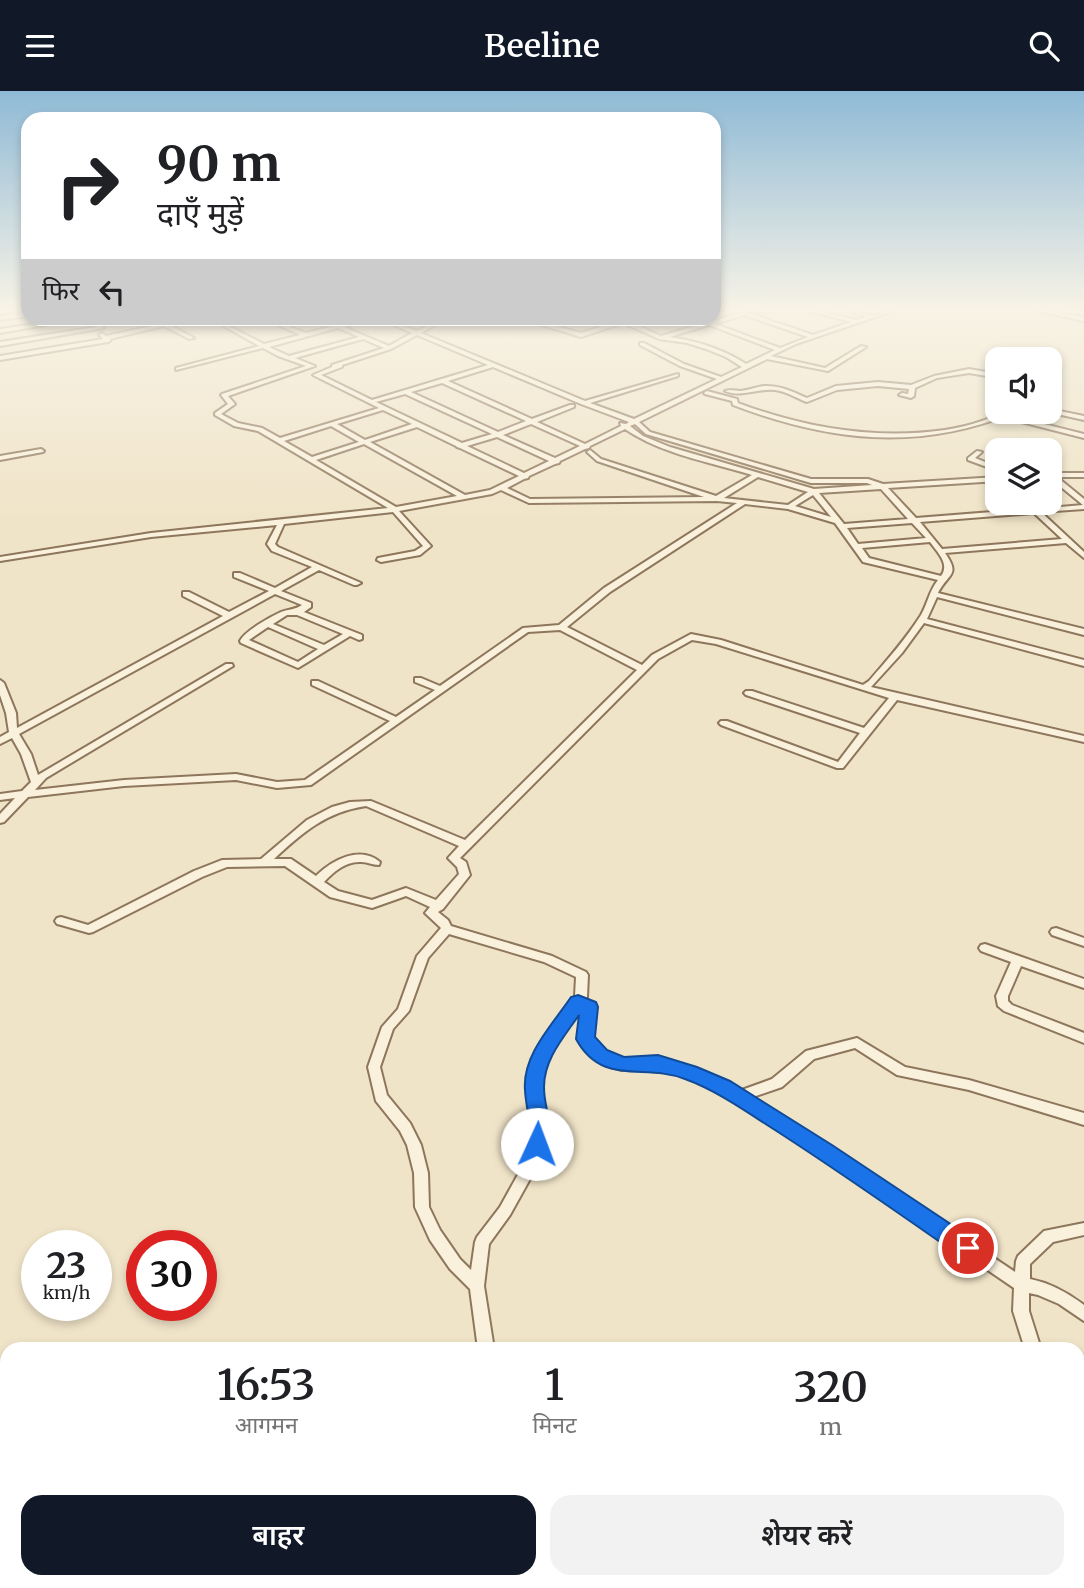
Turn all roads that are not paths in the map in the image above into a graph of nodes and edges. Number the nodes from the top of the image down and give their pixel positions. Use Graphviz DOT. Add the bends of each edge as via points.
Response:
graph roads {
  1 [pos="269,380"];
  2 [pos="326,380"];
  3 [pos="447,380"];
  4 [pos="518,380"];
  5 [pos="524,380"];
  6 [pos="660,380"];
  7 [pos="721,380"];
  8 [pos="731,380"];
  9 [pos="929,380"];
  10 [pos="443,381"];
  11 [pos="912,387"];
  12 [pos="716,388"];
  13 [pos="406,392"];
  14 [pos="707,393"];
  15 [pos="902,395"];
  16 [pos="370,402"];
  17 [pos="583,403"];
  18 [pos="572,406"];
  19 [pos="381,408"];
  20 [pos="1084,413"];
  21 [pos="1062,414"];
  22 [pos="1080,418"];
  23 [pos="533,422"];
  24 [pos="985,422"];
  25 [pos="332,424"];
  26 [pos="1035,424"];
  27 [pos="416,425"];
  28 [pos="635,426"];
  29 [pos="499,434"];
  30 [pos="1084,436"];
  31 [pos="280,440"];
  32 [pos="364,442"];
  33 [pos="459,446"];
  34 [pos="588,449"];
  35 [pos="41,451"];
  36 [pos="979,452"];
  37 [pos="0,458"];
  38 [pos="313,459"];
  39 [pos="557,462"];
  40 [pos="985,464"];
  41 [pos="1084,473"];
  42 [pos="757,475"];
  43 [pos="526,477"];
  44 [pos="985,480"];
  45 [pos="886,488"];
  46 [pos="504,489"];
  47 [pos="814,491"];
  48 [pos="464,497"];
  49 [pos="717,499"];
  50 [pos="1083,501"];
  51 [pos="741,503"];
  52 [pos="1062,505"];
  53 [pos="789,507"];
  54 [pos="394,509"];
  55 [pos="985,515"];
  56 [pos="1040,515"];
  57 [pos="282,521"];
  58 [pos="914,521"];
  59 [pos="840,523"];
  60 [pos="931,540"];
  61 [pos="1068,541"];
  62 [pos="857,545"];
  63 [pos="941,551"];
  64 [pos="1084,556"];
  65 [pos="0,559"];
  66 [pos="381,560"];
  67 [pos="317,568"];
  68 [pos="237,575"];
  69 [pos="942,579"];
  70 [pos="357,583"];
  71 [pos="272,591"];
  72 [pos="186,594"];
  73 [pos="934,594"];
  74 [pos="298,612"];
  75 [pos="228,615"];
  76 [pos="923,620"];
  77 [pos="267,624"];
  78 [pos="561,627"];
  79 [pos="1084,632"];
  80 [pos="325,649"];
  81 [pos="1084,663"];
  82 [pos="229,666"];
  83 [pos="643,669"];
  84 [pos="418,680"];
  85 [pos="0,683"];
  86 [pos="315,683"];
  87 [pos="864,688"];
  88 [pos="441,689"];
  89 [pos="749,693"];
  90 [pos="895,696"];
  91 [pos="395,720"];
  92 [pos="724,723"];
  93 [pos="866,731"];
  94 [pos="13,732"];
  95 [pos="1084,739"];
  96 [pos="0,741"];
  97 [pos="36,782"];
  98 [pos="24,793"];
  99 [pos="0,797"];
  100 [pos="0,820"];
  101 [pos="466,845"];
  102 [pos="264,862"];
  103 [pos="375,862"];
  104 [pos="316,883"];
  105 [pos="439,906"];
  106 [pos="61,921"];
  107 [pos="447,929"];
  108 [pos="1056,932"];
  109 [pos="1084,942"];
  110 [pos="985,948"];
  111 [pos="1018,960"];
  112 [pos="1084,985"];
  113 [pos="578,1002"];
  114 [pos="1084,1038"];
  115 [pos="739,1097"];
  116 [pos="1084,1119"];
  117 [pos="1084,1229"];
  118 [pos="1021,1284"];
  119 [pos="477,1286"];
  120 [pos="1084,1314"];
  121 [pos="485,1342"];
  122 [pos="1031,1342"];
  1 -- 31 [label="street" via="224,394 232,404 217,414"];
  2 -- 16 [label="street"];
  3 -- 10 [label="street"];
  4 -- 18 [label="street"];
  5 -- 17 [label="street"];
  6 -- 17 [label="street"];
  7 -- 28 [label="street"];
  8 -- 12 [label="street"];
  9 -- 11 [label="street"];
  10 -- 13 [label="street"];
  10 -- 23 [label="street"];
  11 -- 12 [label="street" via="860,385 821,392 807,400 779,389 743,395"];
  11 -- 15 [label="street" via="911,395"];
  12 -- 14 [label="street"];
  13 -- 16 [label="street"];
  13 -- 29 [label="street"];
  14 -- 24 [label="street" via="790,422 868,434 938,433"];
  14 -- 28 [label="street"];
  16 -- 19 [label="street"];
  17 -- 28 [label="street"];
  18 -- 23 [label="street"];
  18 -- 28 [label="street"];
  19 -- 25 [label="street"];
  19 -- 27 [label="street"];
  20 -- 22 [label="street"];
  21 -- 22 [label="street"];
  23 -- 29 [label="street"];
  23 -- 34 [label="street"];
  25 -- 31 [label="street"];
  25 -- 32 [label="street"];
  26 -- 30 [label="street"];
  27 -- 32 [label="street"];
  27 -- 33 [label="street"];
  28 -- 34 [label="street"];
  28 -- 42 [label="street" via="641,437 668,448"];
  28 -- 45 [label="street" via="795,477 821,482 868,481"];
  29 -- 33 [label="street"];
  29 -- 39 [label="street"];
  31 -- 38 [label="street"];
  32 -- 38 [label="street"];
  32 -- 48 [label="street"];
  33 -- 43 [label="street"];
  34 -- 39 [label="street"];
  34 -- 46 [label="street" via="532,481"];
  34 -- 49 [label="street" via="599,460"];
  35 -- 37 [label="street"];
  36 -- 40 [label="street" via="970,459"];
  38 -- 54 [label="street"];
  39 -- 43 [label="street"];
  41 -- 50 [label="street" via="1050,475"];
  42 -- 47 [label="street"];
  42 -- 49 [label="street"];
  43 -- 46 [label="street"];
  44 -- 45 [label="street"];
  45 -- 47 [label="street"];
  45 -- 58 [label="street"];
  46 -- 48 [label="street"];
  46 -- 49 [label="street" via="538,502"];
  47 -- 53 [label="street"];
  47 -- 59 [label="street"];
  48 -- 54 [label="street"];
  49 -- 51 [label="street"];
  50 -- 52 [label="street"];
  51 -- 53 [label="street"];
  51 -- 78 [label="street" via="607,590"];
  53 -- 59 [label="street"];
  54 -- 57 [label="street"];
  54 -- 66 [label="street" via="425,550"];
  55 -- 58 [label="street"];
  56 -- 61 [label="street"];
  57 -- 65 [label="street" via="128,538"];
  57 -- 67 [label="street" via="271,544"];
  58 -- 59 [label="street"];
  58 -- 60 [label="street"];
  59 -- 62 [label="street"];
  60 -- 62 [label="street"];
  60 -- 63 [label="street"];
  61 -- 63 [label="street"];
  61 -- 64 [label="street"];
  62 -- 69 [label="street" via="866,560"];
  63 -- 69 [label="street" via="950,564"];
  67 -- 70 [label="street"];
  67 -- 71 [label="street"];
  68 -- 71 [label="street"];
  69 -- 73 [label="street"];
  71 -- 74 [label="street" via="308,605"];
  71 -- 75 [label="street"];
  72 -- 75 [label="street"];
  73 -- 76 [label="street"];
  73 -- 79 [label="street"];
  74 -- 77 [label="street" via="289,611"];
  74 -- 80 [label="street" via="354,635"];
  75 -- 94 [label="street"];
  76 -- 81 [label="street"];
  76 -- 87 [label="street"];
  77 -- 80 [label="street"];
  77 -- 80 [label="street" via="246,637 245,643 298,665"];
  78 -- 83 [label="street"];
  78 -- 88 [label="street" via="527,631"];
  82 -- 97 [label="street"];
  83 -- 87 [label="street" via="691,637"];
  83 -- 101 [label="street"];
  84 -- 88 [label="street"];
  85 -- 94 [label="street"];
  86 -- 91 [label="street"];
  87 -- 90 [label="street"];
  88 -- 91 [label="street"];
  89 -- 93 [label="street"];
  90 -- 93 [label="street"];
  90 -- 95 [label="street"];
  91 -- 98 [label="street" via="307,783 277,785 236,777"];
  92 -- 93 [label="street" via="840,766"];
  94 -- 96 [label="street"];
  94 -- 97 [label="street"];
  97 -- 98 [label="street"];
  98 -- 99 [label="street"];
  98 -- 100 [label="street"];
  101 -- 102 [label="street" via="366,803 352,804 317,816"];
  101 -- 105 [label="street" via="453,858 465,875"];
  102 -- 104 [label="street" via="287,862"];
  102 -- 106 [label="street" via="226,863 198,873 89,929"];
  103 -- 104 [label="street" via="366,857 352,859 333,866"];
  104 -- 105 [label="street" via="334,894 372,904 406,891"];
  105 -- 107 [label="street" via="430,913"];
  107 -- 113 [label="street" via="548,959 582,975"];
  107 -- 119 [label="street" via="423,955 403,1011 388,1027 374,1067 381,1097 414,1145 422,1207 435,1235"];
  108 -- 109 [label="street"];
  110 -- 111 [label="street"];
  111 -- 112 [label="street"];
  111 -- 114 [label="street" via="1002,1003"];
  113 -- 115 [label="street" via="589,1007 586,1039 600,1055 622,1065 658,1063 690,1072"];
  113 -- 119 [label="street" via="538,1061 534,1088 542,1128 533,1161 482,1242"];
  115 -- 116 [label="street" via="777,1083 810,1055 857,1043 902,1071 970,1085"];
  115 -- 118 [label="street"];
  117 -- 118 [label="street" via="1049,1236 1023,1261"];
  118 -- 120 [label="street" via="1064,1299"];
  118 -- 122 [label="street" via="1021,1311"];
  119 -- 121 [label="street"];
}
